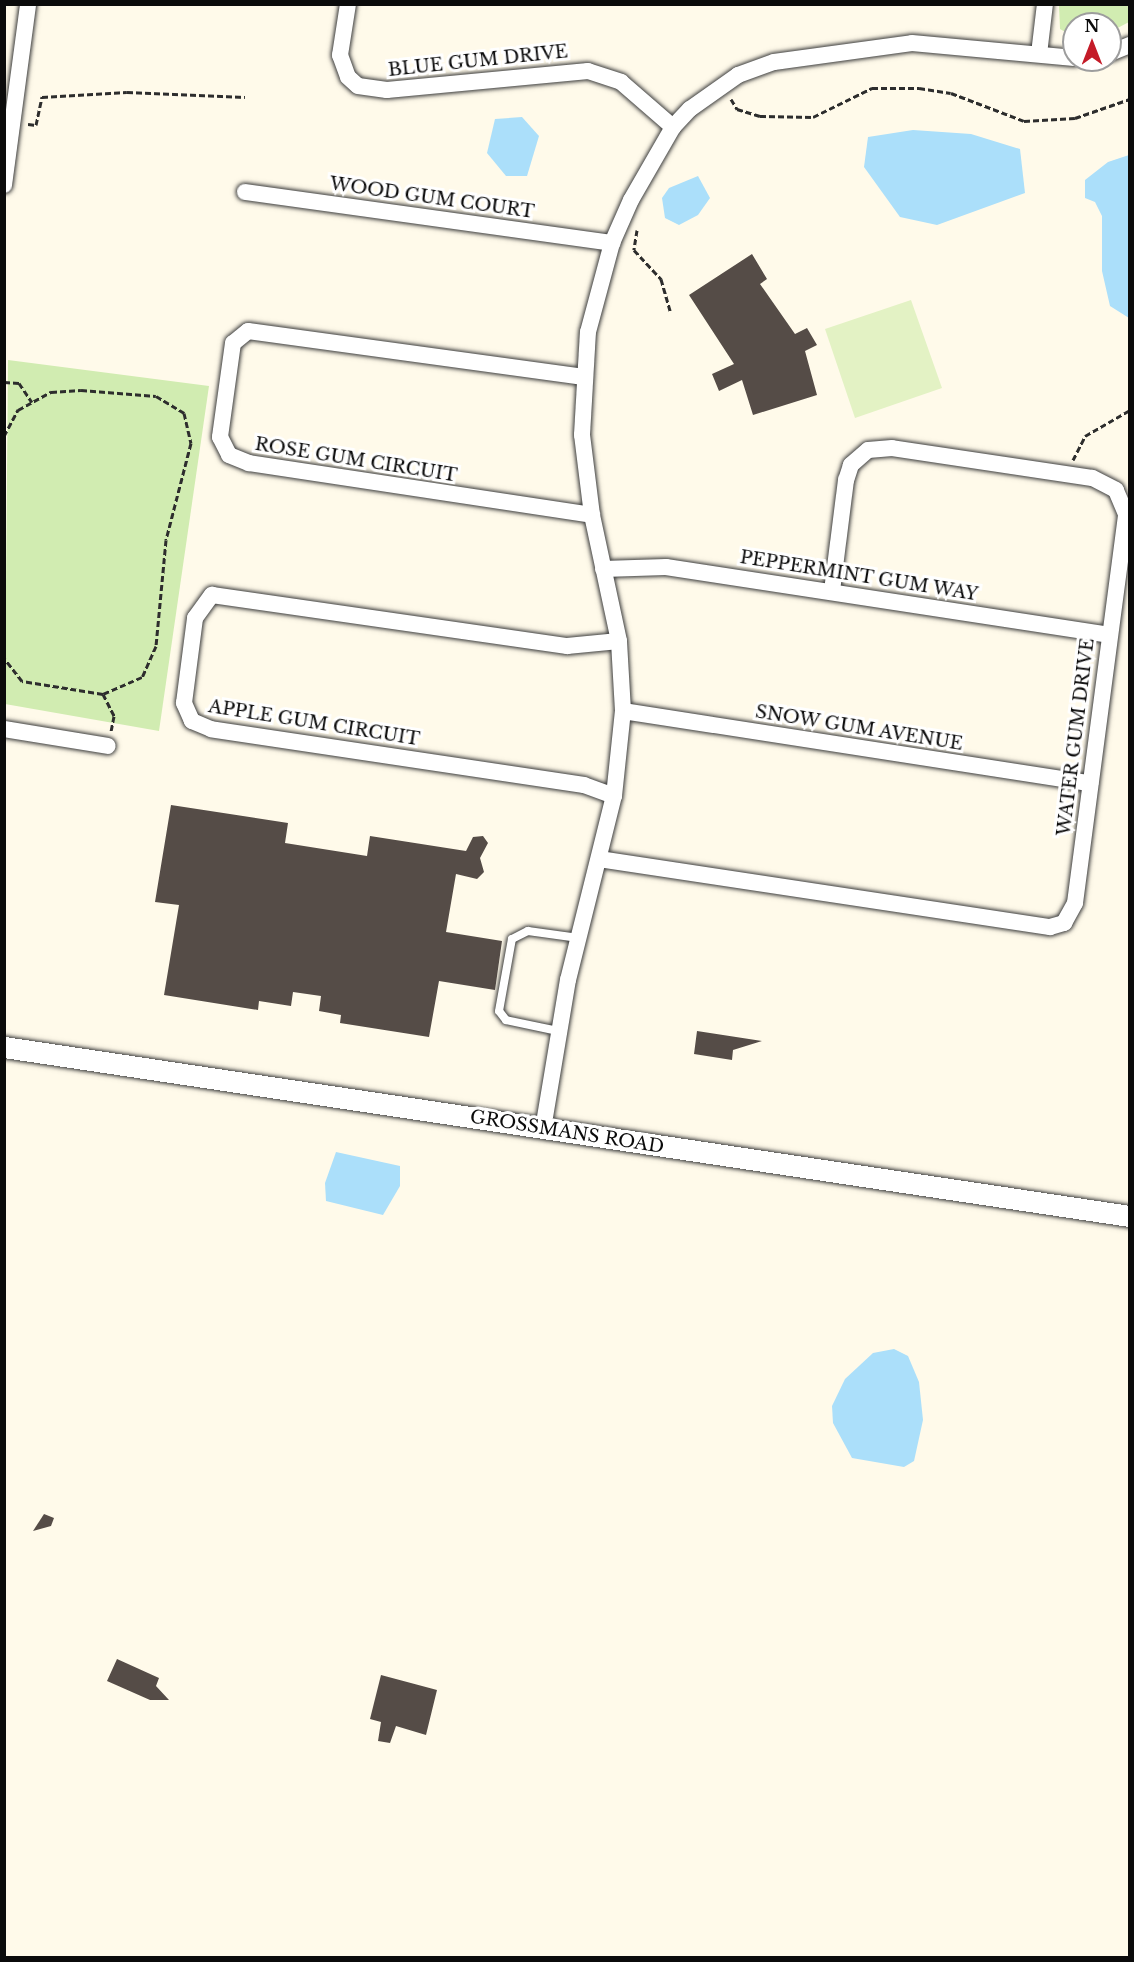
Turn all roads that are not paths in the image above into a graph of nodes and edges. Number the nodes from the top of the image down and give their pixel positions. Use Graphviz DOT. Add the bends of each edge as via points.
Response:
graph roads {
  1 [pos="28,4"];
  2 [pos="348,4"];
  3 [pos="1045,4"];
  4 [pos="1039,54"];
  5 [pos="1062,57"];
  6 [pos="10,95"];
  7 [pos="673,127"];
  8 [pos="4,185"];
  9 [pos="246,192"];
  10 [pos="612,243"];
  11 [pos="584,376"];
  12 [pos="592,515"];
  13 [pos="603,569"];
  14 [pos="832,591"];
  15 [pos="1109,635"];
  16 [pos="619,641"];
  17 [pos="623,711"];
  18 [pos="4,729"];
  19 [pos="108,746"];
  20 [pos="1090,783"];
  21 [pos="614,796"];
  22 [pos="599,859"];
  23 [pos="579,938"];
  24 [pos="558,1031"];
  25 [pos="4,1047"];
  26 [pos="543,1129"];
  27 [pos="1130,1216"];
  1 -- 6 [label="street"];
  2 -- 7 [label="street, BLUE GUM DRIVE" via="340,55 348,77 358,86 387,90 588,71 621,82"];
  3 -- 4 [label="street"];
  4 -- 5 [label="street"];
  4 -- 7 [label="street" via="912,43 785,59"];
  6 -- 8 [label="street" via="12,122"];
  7 -- 10 [label="street"];
  9 -- 10 [label="street, WOOD GUM COURT"];
  10 -- 11 [label="street" via="593,312"];
  11 -- 12 [label="street" via="582,435"];
  11 -- 12 [label="street, ROSE GUM CIRCUIT" via="248,332 233,343 220,437 229,455 249,463"];
  12 -- 13 [label="street"];
  13 -- 14 [label="street, PEPPERMINT GUM WAY" via="666,567"];
  13 -- 16 [label="street"];
  14 -- 15 [label="street, PEPPERMINT GUM WAY"];
  14 -- 15 [label="street, WATER GUM DRIVE" via="846,480 851,465 868,450 892,448 1071,475 1105,481 1124,502"];
  15 -- 20 [label="street, WATER GUM DRIVE"];
  16 -- 17 [label="street"];
  16 -- 21 [label="street, APPLE GUM CIRCUIT" via="567,646 212,595 195,618 184,703 192,721 211,729 584,785"];
  17 -- 20 [label="street, SNOW GUM AVENUE"];
  17 -- 21 [label="street"];
  18 -- 19 [label="street"];
  20 -- 22 [label="street, WATER GUM DRIVE" via="1075,903 1064,923 1050,927"];
  21 -- 22 [label="street"];
  22 -- 23 [label="street"];
  23 -- 24 [label="street"];
  23 -- 24 [label="lane" via="528,932 512,939 499,1011 507,1020"];
  24 -- 26 [label="street"];
  25 -- 26 [label="street, GROSSMANS ROAD"];
  26 -- 27 [label="street, GROSSMANS ROAD"];
}
